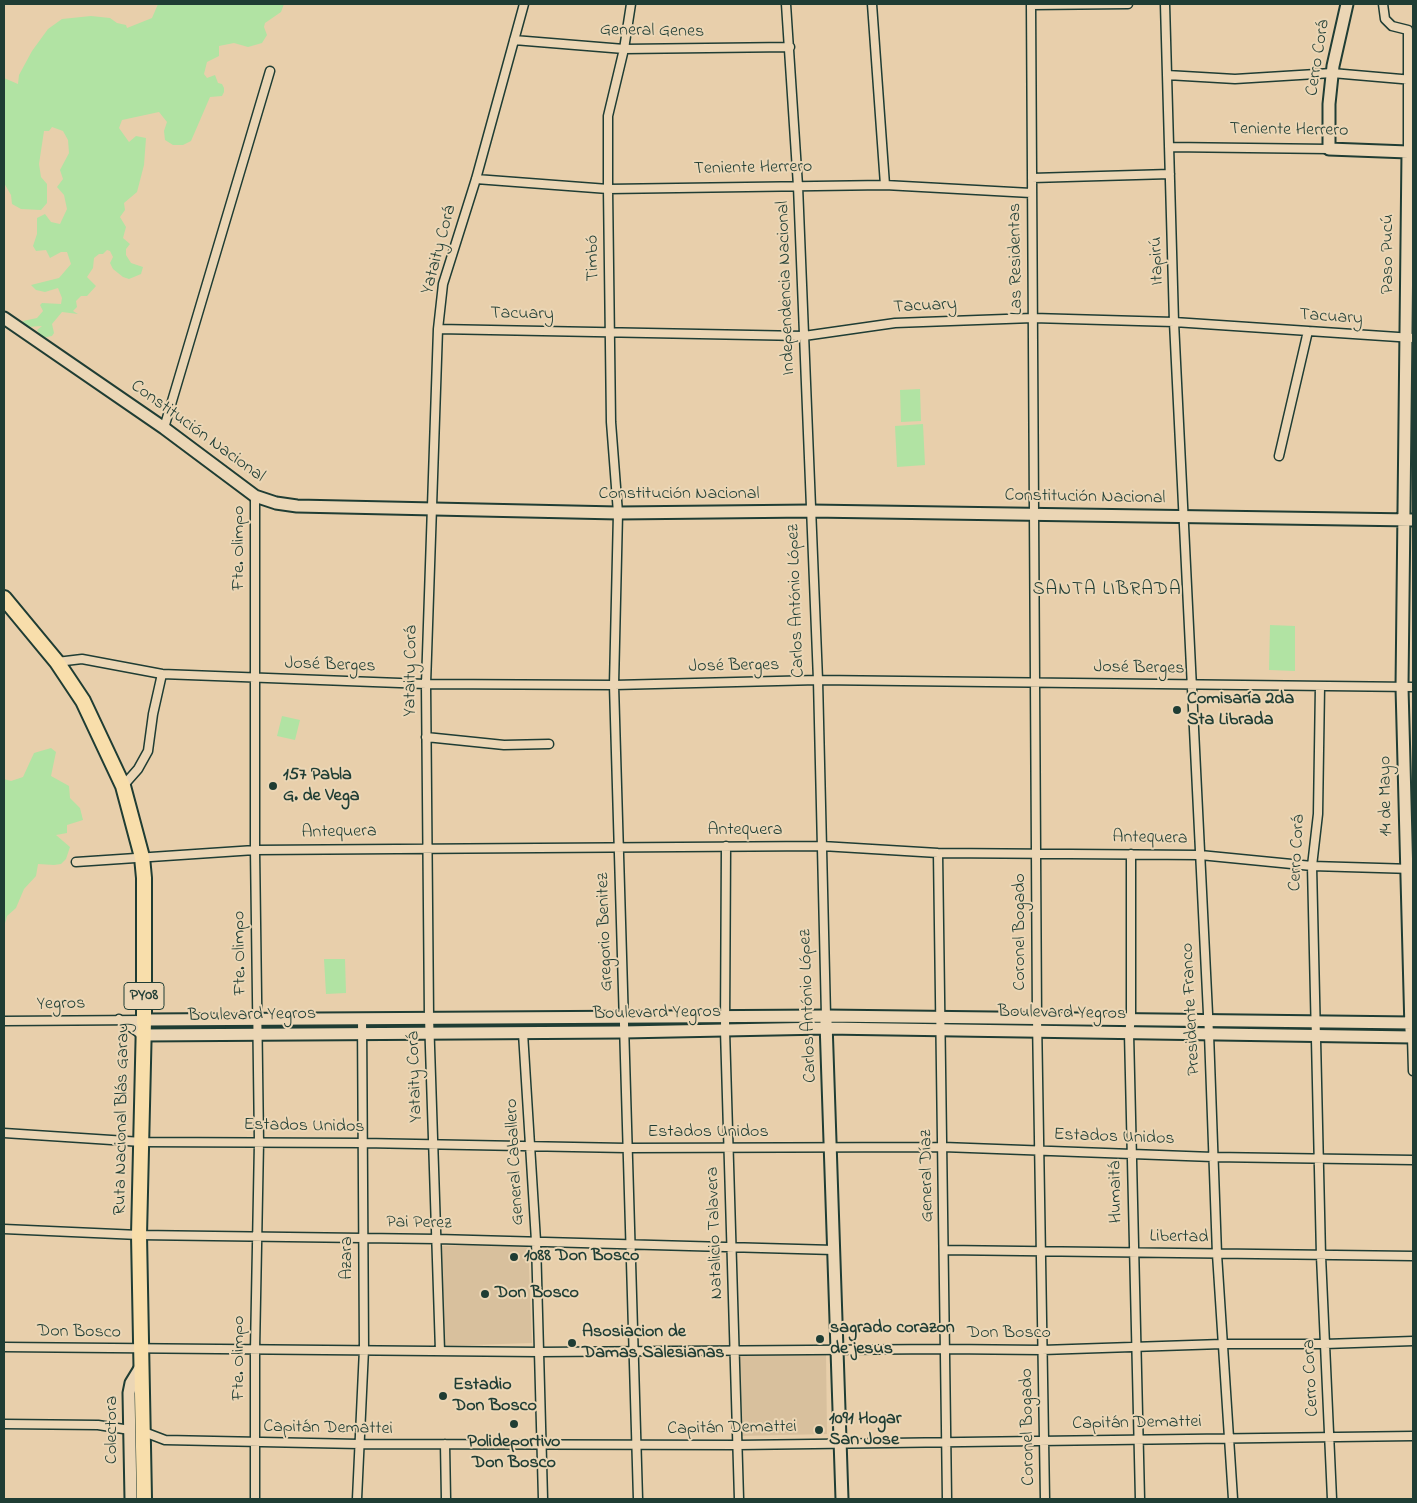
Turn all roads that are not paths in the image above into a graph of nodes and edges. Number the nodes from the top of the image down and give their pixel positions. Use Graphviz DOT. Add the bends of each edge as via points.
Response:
graph roads {
  1 [pos="524,4"];
  2 [pos="631,4"];
  3 [pos="786,4"];
  4 [pos="872,4"];
  5 [pos="1031,4"];
  6 [pos="1128,4"];
  7 [pos="1165,4"];
  8 [pos="1347,4"];
  9 [pos="1382,4"];
  10 [pos="514,40"];
  11 [pos="790,47"];
  12 [pos="624,49"];
  13 [pos="270,70"];
  14 [pos="1332,73"];
  15 [pos="1167,75"];
  16 [pos="1411,79"];
  17 [pos="1170,147"];
  18 [pos="1329,149"];
  19 [pos="1410,152"];
  20 [pos="1170,174"];
  21 [pos="476,178"];
  22 [pos="1032,178"];
  23 [pos="885,185"];
  24 [pos="798,186"];
  25 [pos="608,189"];
  26 [pos="1031,193"];
  27 [pos="1410,218"];
  28 [pos="4,318"];
  29 [pos="1033,318"];
  30 [pos="1174,322"];
  31 [pos="438,329"];
  32 [pos="1308,331"];
  33 [pos="610,332"];
  34 [pos="804,336"];
  35 [pos="1410,338"];
  36 [pos="164,428"];
  37 [pos="1279,456"];
  38 [pos="255,496"];
  39 [pos="431,509"];
  40 [pos="811,511"];
  41 [pos="618,513"];
  42 [pos="1034,515"];
  43 [pos="1184,517"];
  44 [pos="1409,520"];
  45 [pos="4,598"];
  46 [pos="56,662"];
  47 [pos="162,674"];
  48 [pos="255,679"];
  49 [pos="818,680"];
  50 [pos="1035,682"];
  51 [pos="426,684"];
  52 [pos="614,684"];
  53 [pos="1192,684"];
  54 [pos="1320,686"];
  55 [pos="1408,687"];
  56 [pos="426,737"];
  57 [pos="549,744"];
  58 [pos="123,786"];
  59 [pos="618,846"];
  60 [pos="726,846"];
  61 [pos="822,846"];
  62 [pos="427,847"];
  63 [pos="255,850"];
  64 [pos="938,853"];
  65 [pos="1036,853"];
  66 [pos="1131,854"];
  67 [pos="1200,855"];
  68 [pos="142,857"];
  69 [pos="76,862"];
  70 [pos="1312,866"];
  71 [pos="1410,868"];
  72 [pos="623,1016"];
  73 [pos="724,1016"];
  74 [pos="826,1016"];
  75 [pos="429,1017"];
  76 [pos="941,1017"];
  77 [pos="257,1018"];
  78 [pos="362,1018"];
  79 [pos="1037,1018"];
  80 [pos="120,1019"];
  81 [pos="1131,1019"];
  82 [pos="144,1020"];
  83 [pos="1208,1020"];
  84 [pos="4,1021"];
  85 [pos="1316,1021"];
  86 [pos="1412,1023"];
  87 [pos="826,1028"];
  88 [pos="725,1030"];
  89 [pos="941,1030"];
  90 [pos="524,1032"];
  91 [pos="622,1032"];
  92 [pos="1037,1032"];
  93 [pos="256,1033"];
  94 [pos="361,1033"];
  95 [pos="431,1033"];
  96 [pos="1129,1033"];
  97 [pos="1209,1034"];
  98 [pos="142,1035"];
  99 [pos="1316,1035"];
  100 [pos="1413,1037"];
  101 [pos="1413,1072"];
  102 [pos="4,1133"];
  103 [pos="142,1142"];
  104 [pos="259,1142"];
  105 [pos="363,1143"];
  106 [pos="434,1144"];
  107 [pos="531,1146"];
  108 [pos="729,1147"];
  109 [pos="943,1147"];
  110 [pos="626,1148"];
  111 [pos="832,1148"];
  112 [pos="1039,1150"];
  113 [pos="1132,1154"];
  114 [pos="1213,1157"];
  115 [pos="1318,1158"];
  116 [pos="1413,1160"];
  117 [pos="4,1229"];
  118 [pos="139,1235"];
  119 [pos="257,1236"];
  120 [pos="364,1238"];
  121 [pos="437,1239"];
  122 [pos="536,1242"];
  123 [pos="630,1244"];
  124 [pos="732,1248"];
  125 [pos="834,1250"];
  126 [pos="944,1250"];
  127 [pos="1040,1252"];
  128 [pos="1134,1252"];
  129 [pos="1217,1254"];
  130 [pos="1321,1256"];
  131 [pos="1413,1256"];
  132 [pos="1413,1341"];
  133 [pos="1222,1344"];
  134 [pos="1325,1344"];
  135 [pos="1136,1347"];
  136 [pos="4,1348"];
  137 [pos="142,1349"];
  138 [pos="364,1349"];
  139 [pos="945,1349"];
  140 [pos="255,1350"];
  141 [pos="837,1350"];
  142 [pos="1042,1350"];
  143 [pos="440,1351"];
  144 [pos="633,1351"];
  145 [pos="735,1351"];
  146 [pos="539,1352"];
  147 [pos="4,1424"];
  148 [pos="137,1431"];
  149 [pos="1330,1436"];
  150 [pos="1413,1436"];
  151 [pos="1228,1438"];
  152 [pos="1139,1439"];
  153 [pos="1044,1440"];
  154 [pos="946,1441"];
  155 [pos="840,1442"];
  156 [pos="256,1443"];
  157 [pos="359,1444"];
  158 [pos="445,1444"];
  159 [pos="542,1444"];
  160 [pos="636,1444"];
  161 [pos="738,1445"];
  162 [pos="130,1499"];
  163 [pos="144,1499"];
  164 [pos="255,1499"];
  165 [pos="357,1499"];
  166 [pos="446,1499"];
  167 [pos="543,1499"];
  168 [pos="638,1499"];
  169 [pos="739,1499"];
  170 [pos="842,1499"];
  171 [pos="947,1499"];
  172 [pos="1045,1499"];
  173 [pos="1140,1499"];
  174 [pos="1233,1499"];
  175 [pos="1332,1499"];
  1 -- 10 [label="street, Yataity Corá"];
  2 -- 12 [label="street, Timbó"];
  3 -- 11 [label="street, Independencia Nacional"];
  4 -- 23 [label="street"];
  5 -- 6 [label="street"];
  5 -- 22 [label="street, Las Residentas"];
  7 -- 15 [label="street, Itapirú"];
  8 -- 14 [label="main road, Cerro Corá"];
  9 -- 16 [label="street, Paso Pucú" via="1385,19 1392,26 1408,30"];
  10 -- 12 [label="street, General Genes"];
  10 -- 21 [label="street, Yataity Corá"];
  11 -- 12 [label="street, General Genes"];
  11 -- 24 [label="street, Independencia Nacional"];
  12 -- 25 [label="street, Timbó" via="608,116"];
  13 -- 36 [label="street"];
  14 -- 15 [label="street" via="1235,79"];
  14 -- 16 [label="street"];
  14 -- 18 [label="main road, Cerro Corá"];
  15 -- 17 [label="street, Itapirú"];
  16 -- 19 [label="street, Paso Pucú"];
  17 -- 18 [label="street, Teniente Herrero"];
  17 -- 20 [label="street, Itapirú"];
  18 -- 19 [label="main road, Teniente Herrero"];
  19 -- 27 [label="main road, Paso Pucú"];
  20 -- 22 [label="street"];
  20 -- 30 [label="street, Itapirú"];
  21 -- 25 [label="street, Teniente Herrero"];
  21 -- 31 [label="street, Yataity Corá" via="443,284"];
  22 -- 26 [label="street, Las Residentas"];
  23 -- 24 [label="street, Teniente Herrero"];
  23 -- 26 [label="street, Teniente Herrero"];
  24 -- 25 [label="street, Teniente Herrero"];
  24 -- 34 [label="street, Independencia Nacional"];
  25 -- 33 [label="street, Timbó"];
  26 -- 29 [label="street, Las Residentas"];
  27 -- 35 [label="main road, Paso Pucú"];
  28 -- 36 [label="main road, Constitución Nacional"];
  29 -- 30 [label="street, Tacuary"];
  29 -- 34 [label="street, Tacuary" via="895,323"];
  29 -- 42 [label="street, Las Residentas"];
  30 -- 32 [label="street, Tacuary"];
  30 -- 43 [label="street, Itapirú"];
  31 -- 33 [label="street, Tacuary"];
  31 -- 39 [label="street, Yataity Corá"];
  32 -- 35 [label="street, Tacuary"];
  32 -- 37 [label="street"];
  33 -- 34 [label="street, Tacuary"];
  33 -- 41 [label="street, Timbó" via="611,422"];
  34 -- 40 [label="street, Independencia Nacional"];
  35 -- 44 [label="main road, Paso Pucú"];
  36 -- 38 [label="main road, Constitución Nacional"];
  38 -- 39 [label="main road, Constitución Nacional" via="297,506"];
  38 -- 48 [label="street, Fte. Olimpo"];
  39 -- 41 [label="main road, Constitución Nacional"];
  39 -- 51 [label="street, Yataity Corá"];
  40 -- 41 [label="main road, Constitución Nacional"];
  40 -- 42 [label="main road, Constitución Nacional"];
  40 -- 49 [label="street, Carlos António López"];
  41 -- 52 [label="street, Gregorio Benitez"];
  42 -- 43 [label="main road, Constitución Nacional"];
  42 -- 50 [label="street, Coronel Bogado"];
  43 -- 44 [label="main road, Constitución Nacional"];
  43 -- 53 [label="street, Presidente Franco"];
  44 -- 55 [label="main road, 14 de Mayo"];
  45 -- 46 [label="highway, Ruta Nacional Blás Garay / PY08"];
  46 -- 47 [label="street, José Berges" via="82,659"];
  46 -- 58 [label="highway, Ruta Nacional Blás Garay / PY08" via="83,701"];
  47 -- 48 [label="street, José Berges"];
  47 -- 58 [label="street" via="148,751 138,770"];
  48 -- 51 [label="street, José Berges"];
  48 -- 63 [label="street, Fte. Olimpo"];
  49 -- 50 [label="street, José Berges"];
  49 -- 52 [label="street, José Berges"];
  49 -- 61 [label="street, Carlos António López"];
  50 -- 53 [label="street, José Berges"];
  50 -- 65 [label="street, Coronel Bogado"];
  51 -- 52 [label="street, José Berges"];
  51 -- 56 [label="street, Yataity Corá"];
  52 -- 59 [label="street, Gregorio Benitez"];
  53 -- 54 [label="street, José Berges"];
  53 -- 67 [label="street, Presidente Franco"];
  54 -- 55 [label="street, José Berges"];
  54 -- 70 [label="street, Cerro Corá" via="1318,814"];
  55 -- 71 [label="main road, 14 de Mayo"];
  56 -- 57 [label="street" via="504,745"];
  56 -- 62 [label="street, Yataity Corá"];
  58 -- 68 [label="highway, Ruta Nacional Blás Garay / PY08"];
  59 -- 60 [label="street, Antequera"];
  59 -- 62 [label="street, Antequera"];
  59 -- 72 [label="street, Gregorio Benitez"];
  60 -- 61 [label="street, Antequera"];
  60 -- 73 [label="street, Natalicio Talavera"];
  61 -- 64 [label="street, Antequera"];
  61 -- 74 [label="street, Carlos António López"];
  62 -- 63 [label="street, Antequera"];
  62 -- 75 [label="street, Yataity Corá"];
  63 -- 68 [label="street, Antequera"];
  63 -- 77 [label="street, Fte. Olimpo"];
  64 -- 65 [label="street, Antequera"];
  64 -- 76 [label="street, General Díaz"];
  65 -- 66 [label="street, Antequera"];
  65 -- 79 [label="street, Coronel Bogado"];
  66 -- 67 [label="street, Antequera"];
  66 -- 81 [label="street, Humaitá"];
  67 -- 70 [label="street, Antequera"];
  67 -- 83 [label="street, Presidente Franco"];
  68 -- 69 [label="street, Antequera"];
  68 -- 82 [label="highway, Ruta Nacional Blás Garay / PY08"];
  70 -- 71 [label="street, Antequera"];
  70 -- 85 [label="street, Cerro Corá"];
  71 -- 86 [label="main road, 14 de Mayo"];
  72 -- 73 [label="main road, Boulevard Yegros"];
  72 -- 75 [label="main road, Boulevard Yegros"];
  72 -- 91 [label="street, Gregorio Benitez"];
  73 -- 74 [label="main road, Boulevard Yegros"];
  73 -- 88 [label="street, Natalicio Talavera"];
  74 -- 76 [label="main road, Boulevard Yegros"];
  74 -- 87 [label="main road, Carlos António López"];
  75 -- 78 [label="main road, Boulevard Yegros"];
  75 -- 95 [label="street, Yataity Corá"];
  76 -- 79 [label="main road, Boulevard Yegros"];
  76 -- 89 [label="street, General Díaz"];
  77 -- 78 [label="main road, Boulevard Yegros"];
  77 -- 82 [label="main road, Boulevard Yegros"];
  77 -- 93 [label="street, Fte. Olimpo"];
  78 -- 94 [label="street, Azara"];
  79 -- 81 [label="main road, Boulevard Yegros"];
  79 -- 92 [label="street, Coronel Bogado"];
  80 -- 82 [label="street, Boulevard Yegros"];
  80 -- 84 [label="street, Yegros"];
  80 -- 98 [label="street"];
  81 -- 83 [label="main road, Boulevard Yegros"];
  81 -- 96 [label="street, Humaitá"];
  82 -- 98 [label="highway, Ruta Nacional Blás Garay / PY08"];
  83 -- 85 [label="main road, Boulevard Yegros"];
  83 -- 97 [label="street, Presidente Franco"];
  85 -- 86 [label="main road, Boulevard Yegros"];
  85 -- 99 [label="street, Cerro Corá"];
  86 -- 100 [label="main road, 14 de Mayo"];
  87 -- 88 [label="main road, Boulevard Yegros"];
  87 -- 89 [label="main road, Boulevard Yegros"];
  87 -- 111 [label="main road, Carlos António López"];
  88 -- 91 [label="main road, Boulevard Yegros"];
  88 -- 108 [label="street, Natalicio Talavera"];
  89 -- 92 [label="main road, Boulevard Yegros"];
  89 -- 109 [label="street, General Díaz"];
  90 -- 91 [label="main road, Boulevard Yegros"];
  90 -- 95 [label="main road, Boulevard Yegros"];
  90 -- 107 [label="street, General Caballero"];
  91 -- 110 [label="street, Gregorio Benitez"];
  92 -- 96 [label="main road, Boulevard Yegros"];
  92 -- 112 [label="street, Coronel Bogado"];
  93 -- 94 [label="main road, Boulevard Yegros"];
  93 -- 98 [label="main road, Boulevard Yegros"];
  93 -- 104 [label="street, Fte. Olimpo"];
  94 -- 95 [label="main road, Boulevard Yegros"];
  94 -- 105 [label="street, Azara"];
  95 -- 106 [label="street, Yataity Corá"];
  96 -- 97 [label="main road, Boulevard Yegros"];
  96 -- 113 [label="street, Humaitá"];
  97 -- 99 [label="main road, Boulevard Yegros"];
  97 -- 114 [label="street, Presidente Franco"];
  98 -- 103 [label="highway, Ruta Nacional Blás Garay / PY08"];
  99 -- 100 [label="main road, Boulevard Yegros"];
  99 -- 115 [label="street, Cerro Corá"];
  100 -- 101 [label="street, 14 de Mayo"];
  102 -- 103 [label="street, Estados Unidos"];
  103 -- 104 [label="street, Estados Unidos"];
  103 -- 118 [label="highway, Ruta Nacional Blás Garay / PY08"];
  104 -- 105 [label="street, Estados Unidos"];
  104 -- 119 [label="street, Fte. Olimpo"];
  105 -- 106 [label="street, Estados Unidos"];
  105 -- 120 [label="street, Azara"];
  106 -- 107 [label="street, Estados Unidos"];
  106 -- 121 [label="street, Yataity Corá"];
  107 -- 110 [label="street, Estados Unidos"];
  107 -- 122 [label="street, General Caballero"];
  108 -- 110 [label="street, Estados Unidos"];
  108 -- 111 [label="street, Estados Unidos"];
  108 -- 124 [label="street, Natalicio Talavera"];
  109 -- 111 [label="street, Estados Unidos"];
  109 -- 112 [label="street, Estados Unidos"];
  109 -- 126 [label="street, General Díaz"];
  110 -- 123 [label="street, Gregorio Benitez"];
  111 -- 125 [label="main road, Carlos António López"];
  112 -- 113 [label="street, Estados Unidos"];
  112 -- 127 [label="street, Coronel Bogado"];
  113 -- 114 [label="street, Estados Unidos"];
  113 -- 128 [label="street, Humaitá"];
  114 -- 115 [label="street, Estados Unidos"];
  114 -- 129 [label="street, Presidente Franco"];
  115 -- 116 [label="street, Estados Unidos"];
  115 -- 130 [label="street, Cerro Cora"];
  117 -- 118 [label="street, Pai Perez"];
  118 -- 119 [label="street, Pai Perez"];
  118 -- 137 [label="highway, Ruta Nacional Blás Garay / PY08"];
  119 -- 120 [label="street, Pai Perez"];
  119 -- 140 [label="street, Fte. Olimpo"];
  120 -- 121 [label="street, Pai Perez"];
  120 -- 138 [label="street, Azara"];
  121 -- 122 [label="street, Pai Perez"];
  121 -- 143 [label="street, Yataity Corá"];
  122 -- 123 [label="street, Pai Perez"];
  122 -- 146 [label="street, General Caballero"];
  123 -- 124 [label="street, Pai Perez"];
  123 -- 144 [label="street, Gregorio Benitez"];
  124 -- 125 [label="street, Pai Perez"];
  124 -- 145 [label="street, Natalicio Talavera"];
  125 -- 141 [label="main road, Carlos António López"];
  126 -- 127 [label="street, Libertad"];
  126 -- 139 [label="street, General Díaz"];
  127 -- 128 [label="street, Libertad"];
  127 -- 142 [label="street, Coronel Bogado"];
  128 -- 129 [label="street, Libertad"];
  128 -- 135 [label="street, Humaitá"];
  129 -- 130 [label="street, Libertad"];
  129 -- 133 [label="street, Presidente Franco"];
  130 -- 131 [label="street, Libertad"];
  130 -- 134 [label="street, Cerro Cora"];
  132 -- 134 [label="street, Don Bosco"];
  133 -- 134 [label="street, Don Bosco"];
  133 -- 135 [label="street, Don Bosco"];
  133 -- 151 [label="street, Presidente Franco"];
  134 -- 149 [label="street, Cerro Cora"];
  135 -- 142 [label="street, Don Bosco"];
  135 -- 152 [label="street, Humaitá"];
  136 -- 137 [label="street, Don Bosco"];
  137 -- 140 [label="street, Don Bosco"];
  137 -- 148 [label="highway, Ruta Nacional Blás Garay / PY08"];
  138 -- 140 [label="street, Don Bosco"];
  138 -- 143 [label="street, Don Bosco"];
  138 -- 157 [label="street, Azara"];
  139 -- 141 [label="street, Don Bosco"];
  139 -- 142 [label="street, Don Bosco"];
  139 -- 154 [label="street, General Díaz"];
  140 -- 156 [label="street, Fte. Olimpo"];
  141 -- 145 [label="street, Don Bosco"];
  141 -- 155 [label="main road, Carlos António López"];
  142 -- 153 [label="street, Coronel Bogado"];
  143 -- 146 [label="street, Don Bosco"];
  144 -- 145 [label="street, Don Bosco"];
  144 -- 146 [label="street, Don Bosco"];
  144 -- 160 [label="street, Gregorio Benitez"];
  145 -- 161 [label="street, Natalicio Talavera"];
  146 -- 159 [label="street, General Caballero"];
  147 -- 148 [label="street, Capitán Demattei" via="98,1425"];
  148 -- 156 [label="street, Capitán Demattei" via="165,1440"];
  148 -- 162 [label="main road, Colectora"];
  148 -- 163 [label="highway, Ruta Nacional Blás Garay / PY08"];
  149 -- 150 [label="street, Capitán Demattei"];
  149 -- 151 [label="street, Capitán Demattei"];
  149 -- 175 [label="street, Cerro Cora"];
  151 -- 152 [label="street, Capitán Demattei"];
  151 -- 174 [label="street, Presidente Franco"];
  152 -- 153 [label="street, Capitán Demattei"];
  152 -- 173 [label="street, Humaitá"];
  153 -- 154 [label="street, Capitán Demattei"];
  153 -- 172 [label="street, Coronel Bogado"];
  154 -- 155 [label="street, Capitán Demattei"];
  154 -- 171 [label="street, General Díaz"];
  155 -- 161 [label="street, Capitán Demattei"];
  155 -- 170 [label="main road, Carlos António López"];
  156 -- 157 [label="street, Capitán Demattei"];
  156 -- 164 [label="street, Fte. Olimpo"];
  157 -- 158 [label="street, Capitán Demattei"];
  157 -- 165 [label="street, Azara"];
  158 -- 159 [label="street, Capitán Demattei"];
  158 -- 166 [label="street"];
  159 -- 160 [label="street, Capitán Demattei"];
  159 -- 167 [label="street, General Caballero"];
  160 -- 161 [label="street, Capitán Demattei"];
  160 -- 168 [label="street, Gregorio Benitez"];
  161 -- 169 [label="street, Natalicio Talavera"];
}
